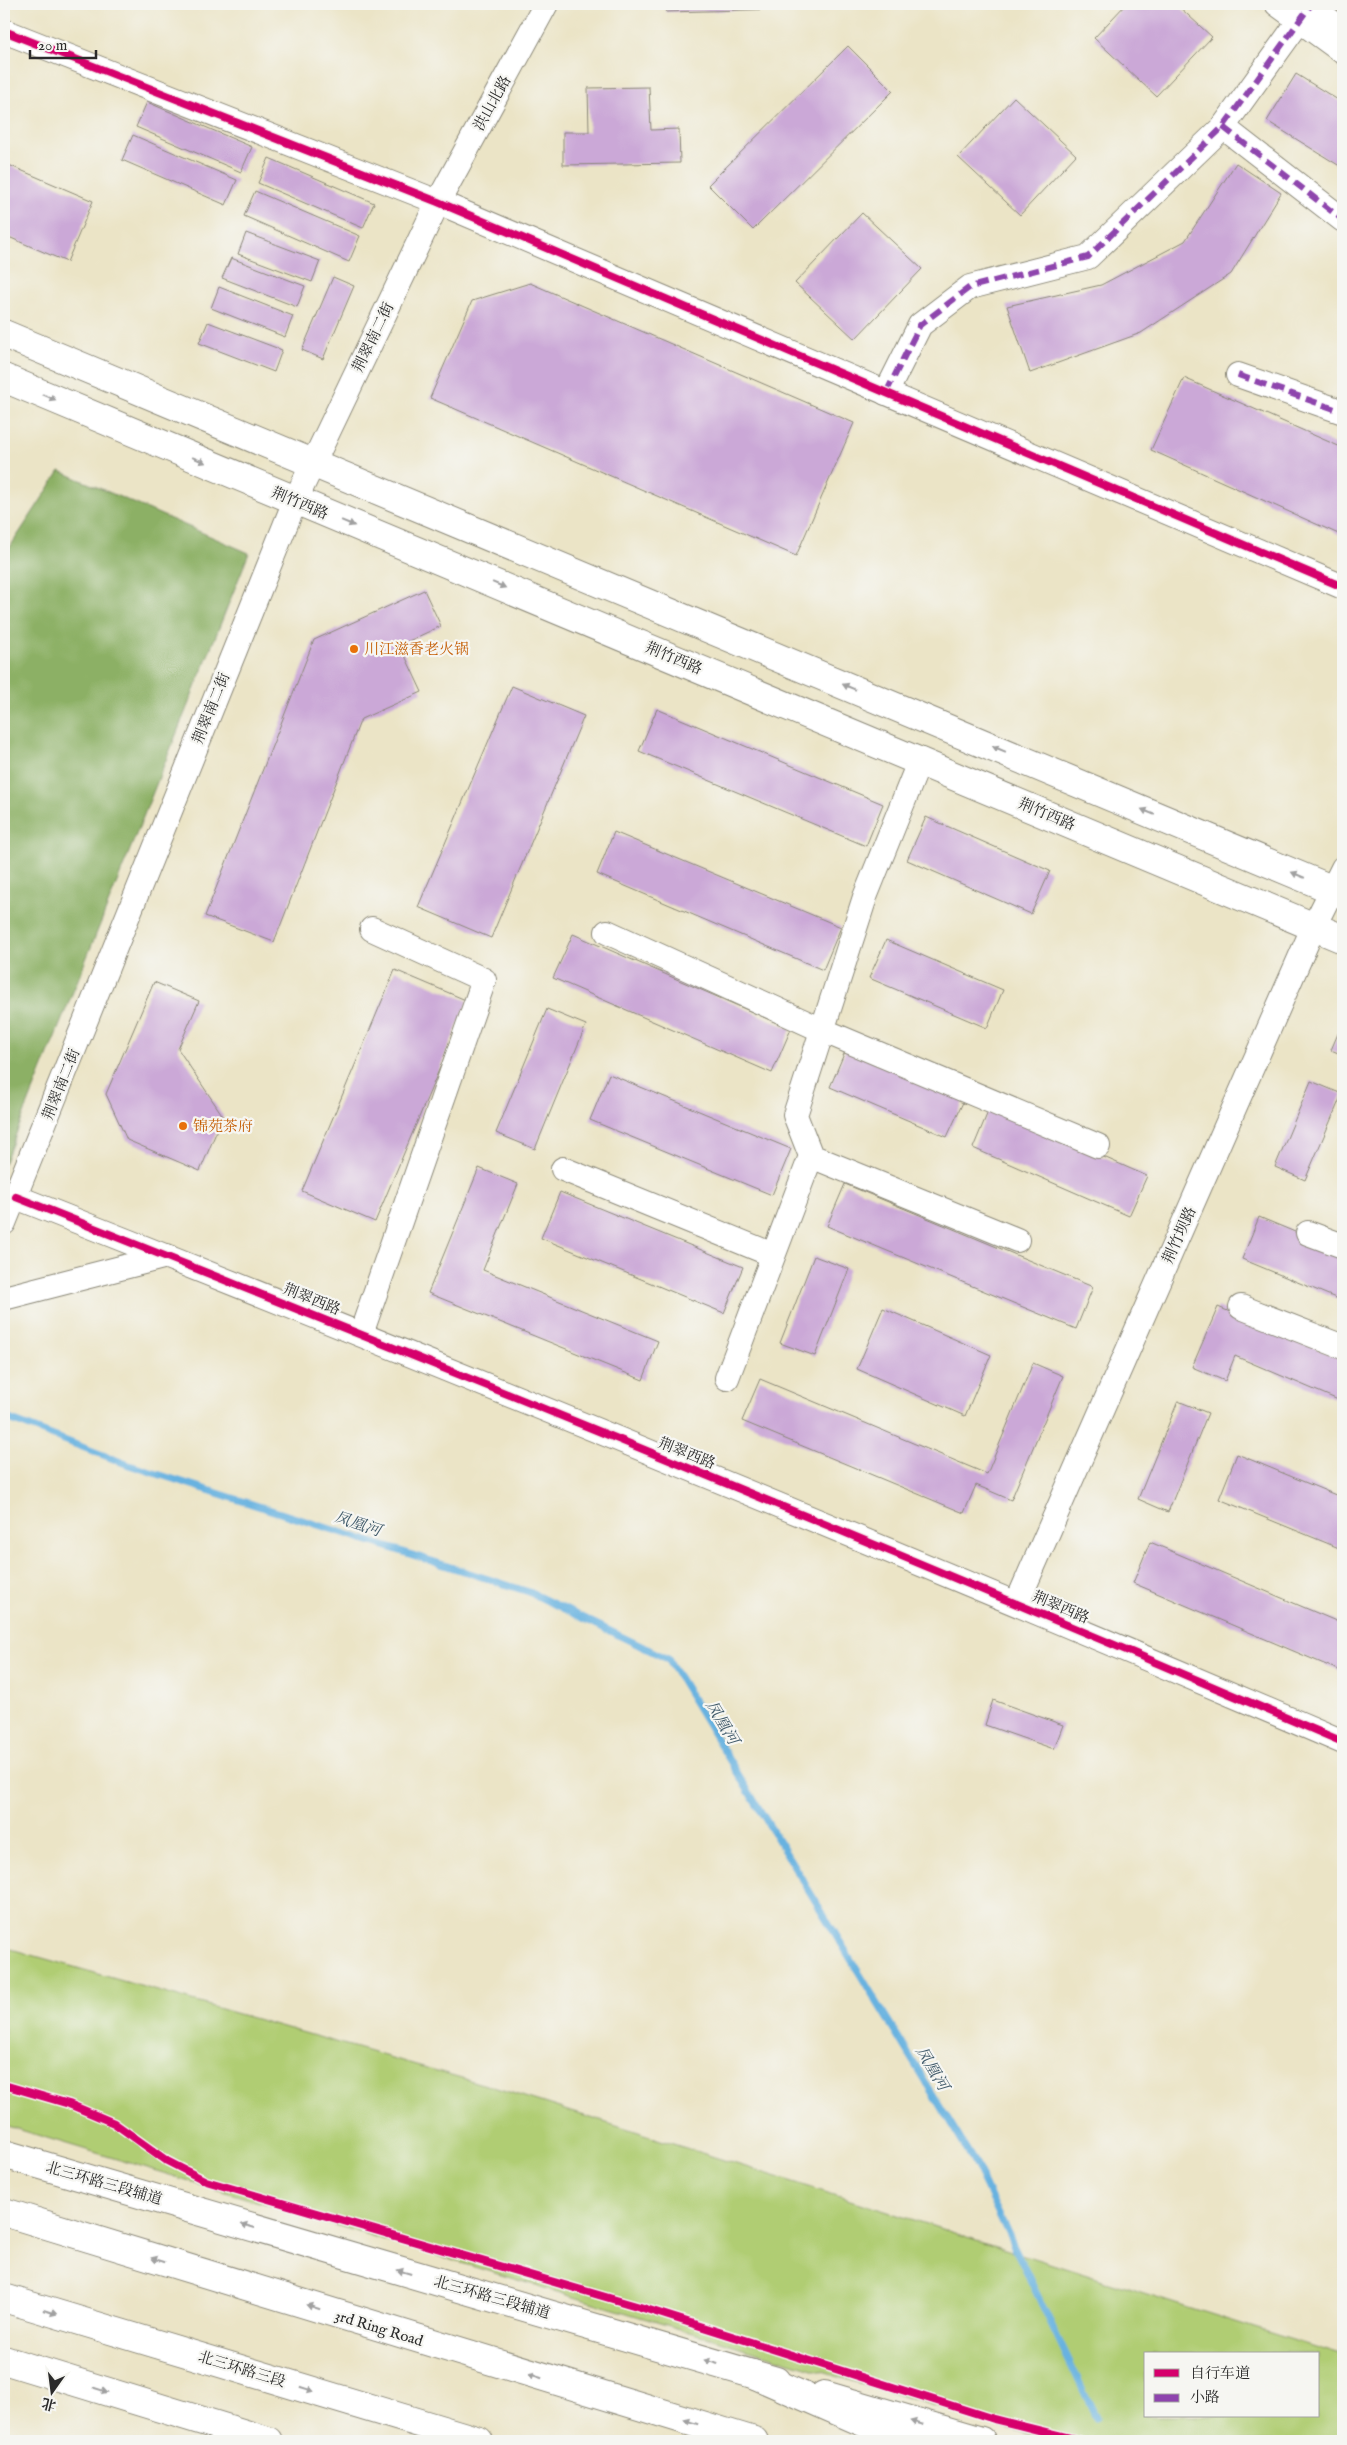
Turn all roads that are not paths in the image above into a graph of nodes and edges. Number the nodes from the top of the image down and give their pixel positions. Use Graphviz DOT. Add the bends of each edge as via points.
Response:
graph roads {
  1 [pos="546,4"];
  2 [pos="1277,4"];
  3 [pos="1306,10"];
  4 [pos="1343,30"];
  5 [pos="4,31"];
  6 [pos="1343,52"];
  7 [pos="1222,128"];
  8 [pos="438,202"];
  9 [pos="1343,220"];
  10 [pos="4,334"];
  11 [pos="1238,375"];
  12 [pos="4,378"];
  13 [pos="886,392"];
  14 [pos="1343,412"];
  15 [pos="312,464"];
  16 [pos="295,501"];
  17 [pos="1343,587"];
  18 [pos="920,760"];
  19 [pos="1339,884"];
  20 [pos="1314,926"];
  21 [pos="372,929"];
  22 [pos="607,932"];
  23 [pos="1343,939"];
  24 [pos="822,1030"];
  25 [pos="1098,1146"];
  26 [pos="811,1156"];
  27 [pos="563,1169"];
  28 [pos="16,1197"];
  29 [pos="4,1223"];
  30 [pos="1308,1232"];
  31 [pos="1017,1240"];
  32 [pos="1343,1246"];
  33 [pos="774,1255"];
  34 [pos="166,1256"];
  35 [pos="4,1298"];
  36 [pos="1241,1307"];
  37 [pos="361,1334"];
  38 [pos="1343,1347"];
  39 [pos="727,1378"];
  40 [pos="1017,1603"];
  41 [pos="1343,1742"];
  42 [pos="4,2154"];
  43 [pos="4,2212"];
  44 [pos="4,2298"];
  45 [pos="4,2360"];
  46 [pos="753,2374"];
  47 [pos="268,2441"];
  48 [pos="479,2441"];
  49 [pos="754,2441"];
  50 [pos="906,2441"];
  51 [pos="981,2441"];
  1 -- 8 [label="street, 洪山北路"];
  2 -- 3 [label="street"];
  3 -- 4 [label="street"];
  3 -- 6 [label="street"];
  3 -- 7 [label="street"];
  5 -- 8 [label="street"];
  7 -- 9 [label="street"];
  7 -- 13 [label="street" via="1088,257 970,287 920,325"];
  8 -- 13 [label="street"];
  8 -- 15 [label="street, 荆翠南二街"];
  10 -- 15 [label="main road"];
  11 -- 14 [label="street"];
  12 -- 16 [label="main road, 荆竹西路, one-way"];
  13 -- 17 [label="street"];
  15 -- 16 [label="street, 荆翠南二街"];
  19 -- 15 [label="main road, one-way"];
  16 -- 18 [label="main road, 荆竹西路, one-way"];
  16 -- 28 [label="street, 荆翠南二街"];
  18 -- 20 [label="main road, 荆竹西路"];
  18 -- 24 [label="street" via="865,897"];
  19 -- 20 [label="street, 荆竹坝路"];
  20 -- 23 [label="main road, 荆竹西路"];
  20 -- 40 [label="street, 荆竹坝路"];
  21 -- 37 [label="street" via="484,980"];
  22 -- 24 [label="street"];
  24 -- 25 [label="street"];
  24 -- 26 [label="street" via="794,1115"];
  26 -- 31 [label="street"];
  26 -- 33 [label="street"];
  27 -- 33 [label="street"];
  28 -- 29 [label="street, 荆翠南二街"];
  28 -- 34 [label="street, 荆翠西路"];
  30 -- 32 [label="street"];
  33 -- 39 [label="street"];
  34 -- 35 [label="street"];
  34 -- 37 [label="street, 荆翠西路"];
  36 -- 38 [label="street"];
  37 -- 40 [label="street, 荆翠西路"];
  40 -- 41 [label="street, 荆翠西路"];
  46 -- 42 [label="main road, 北三环路三段辅道, one-way"];
  49 -- 43 [label="main road, 3rd Ring Road, one-way"];
  44 -- 48 [label="main road, 北三环路三段, one-way"];
  45 -- 47 [label="main road, one-way"];
  46 -- 50 [label="main road"];
  51 -- 46 [label="main road, 北三环路三段辅道, one-way"];
}
